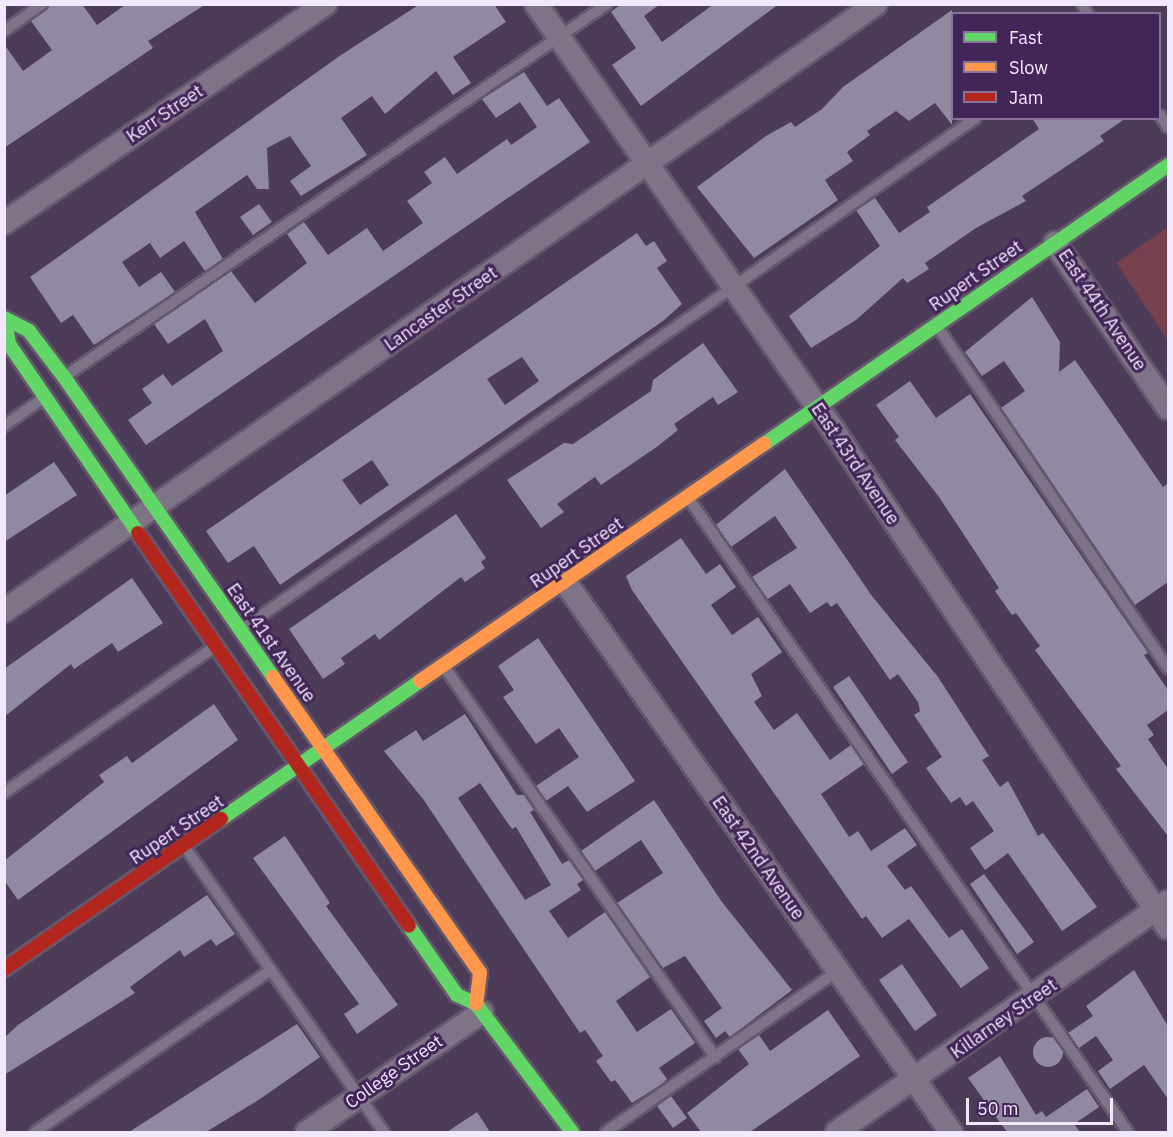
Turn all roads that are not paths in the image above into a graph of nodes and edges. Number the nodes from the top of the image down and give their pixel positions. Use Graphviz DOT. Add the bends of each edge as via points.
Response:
graph roads {
  1 [pos="42,4"];
  2 [pos="325,4"];
  3 [pos="536,4"];
  4 [pos="608,4"];
  5 [pos="876,4"];
  6 [pos="4,31"];
  7 [pos="559,39"];
  8 [pos="973,120"];
  9 [pos="1168,165"];
  10 [pos="647,166"];
  11 [pos="4,223"];
  12 [pos="1055,243"];
  13 [pos="732,288"];
  14 [pos="5,318"];
  15 [pos="937,326"];
  16 [pos="64,377"];
  17 [pos="45,398"];
  18 [pos="817,408"];
  19 [pos="1168,408"];
  20 [pos="4,426"];
  21 [pos="688,498"];
  22 [pos="155,507"];
  23 [pos="129,525"];
  24 [pos="566,583"];
  25 [pos="4,611"];
  26 [pos="240,630"];
  27 [pos="214,647"];
  28 [pos="444,667"];
  29 [pos="1168,668"];
  30 [pos="324,751"];
  31 [pos="299,768"];
  32 [pos="4,793"];
  33 [pos="185,847"];
  34 [pos="1165,913"];
  35 [pos="4,969"];
  36 [pos="271,970"];
  37 [pos="838,971"];
  38 [pos="1036,997"];
  39 [pos="479,1008"];
  40 [pos="715,1057"];
  41 [pos="915,1080"];
  42 [pos="359,1096"];
  43 [pos="567,1131"];
  44 [pos="35,1132"];
  45 [pos="307,1132"];
  46 [pos="384,1132"];
  47 [pos="606,1132"];
  48 [pos="837,1132"];
  49 [pos="951,1132"];
  50 [pos="1128,1132"];
  1 -- 6 [label="lane"];
  2 -- 11 [label="street, Kerr Street"];
  3 -- 7 [label="street, East 43rd Avenue"];
  4 -- 7 [label="lane"];
  5 -- 10 [label="street, Lancaster Street"];
  7 -- 10 [label="street, East 43rd Avenue"];
  7 -- 16 [label="lane"];
  8 -- 13 [label="lane"];
  9 -- 12 [label="main road, Rupert Street"];
  10 -- 13 [label="street, East 43rd Avenue"];
  10 -- 22 [label="street, Lancaster Street"];
  12 -- 15 [label="main road, Rupert Street"];
  12 -- 19 [label="street, East 44th Avenue"];
  13 -- 18 [label="street, East 43rd Avenue"];
  13 -- 26 [label="lane"];
  14 -- 16 [label="main road, East 41st Avenue" via="29,331"];
  14 -- 17 [label="main road, East 41st Avenue" via="9,344"];
  15 -- 18 [label="main road, Rupert Street"];
  15 -- 29 [label="lane"];
  16 -- 22 [label="main road, East 41st Avenue"];
  17 -- 20 [label="lane"];
  17 -- 23 [label="main road, East 41st Avenue"];
  18 -- 21 [label="main road, Rupert Street"];
  18 -- 34 [label="street, East 43rd Avenue"];
  21 -- 24 [label="main road, Rupert Street"];
  21 -- 38 [label="lane"];
  22 -- 23 [label="street, Lancaster Street"];
  22 -- 26 [label="main road, East 41st Avenue"];
  23 -- 25 [label="street, Lancaster Street"];
  23 -- 27 [label="main road, East 41st Avenue"];
  24 -- 28 [label="main road, Rupert Street"];
  24 -- 37 [label="street, East 42nd Avenue"];
  26 -- 30 [label="main road, East 41st Avenue"];
  27 -- 31 [label="main road, East 41st Avenue"];
  27 -- 32 [label="lane"];
  28 -- 30 [label="main road, Rupert Street"];
  28 -- 40 [label="lane"];
  30 -- 31 [label="main road, Rupert Street"];
  30 -- 39 [label="main road, East 41st Avenue" via="480,972"];
  31 -- 33 [label="main road, Rupert Street"];
  31 -- 39 [label="main road, East 41st Avenue" via="457,995"];
  33 -- 35 [label="main road, Rupert Street"];
  33 -- 36 [label="lane"];
  34 -- 38 [label="street, Killarney Street"];
  36 -- 42 [label="lane"];
  36 -- 44 [label="lane"];
  37 -- 40 [label="lane"];
  37 -- 41 [label="street, East 42nd Avenue"];
  38 -- 41 [label="street, Killarney Street"];
  38 -- 50 [label="lane"];
  39 -- 42 [label="street, College Street"];
  39 -- 43 [label="main road, East 41st Avenue"];
  40 -- 47 [label="lane"];
  41 -- 48 [label="street, Killarney Street"];
  41 -- 49 [label="street, East 42nd Avenue"];
  42 -- 45 [label="street, College Street"];
  42 -- 46 [label="lane"];
}
